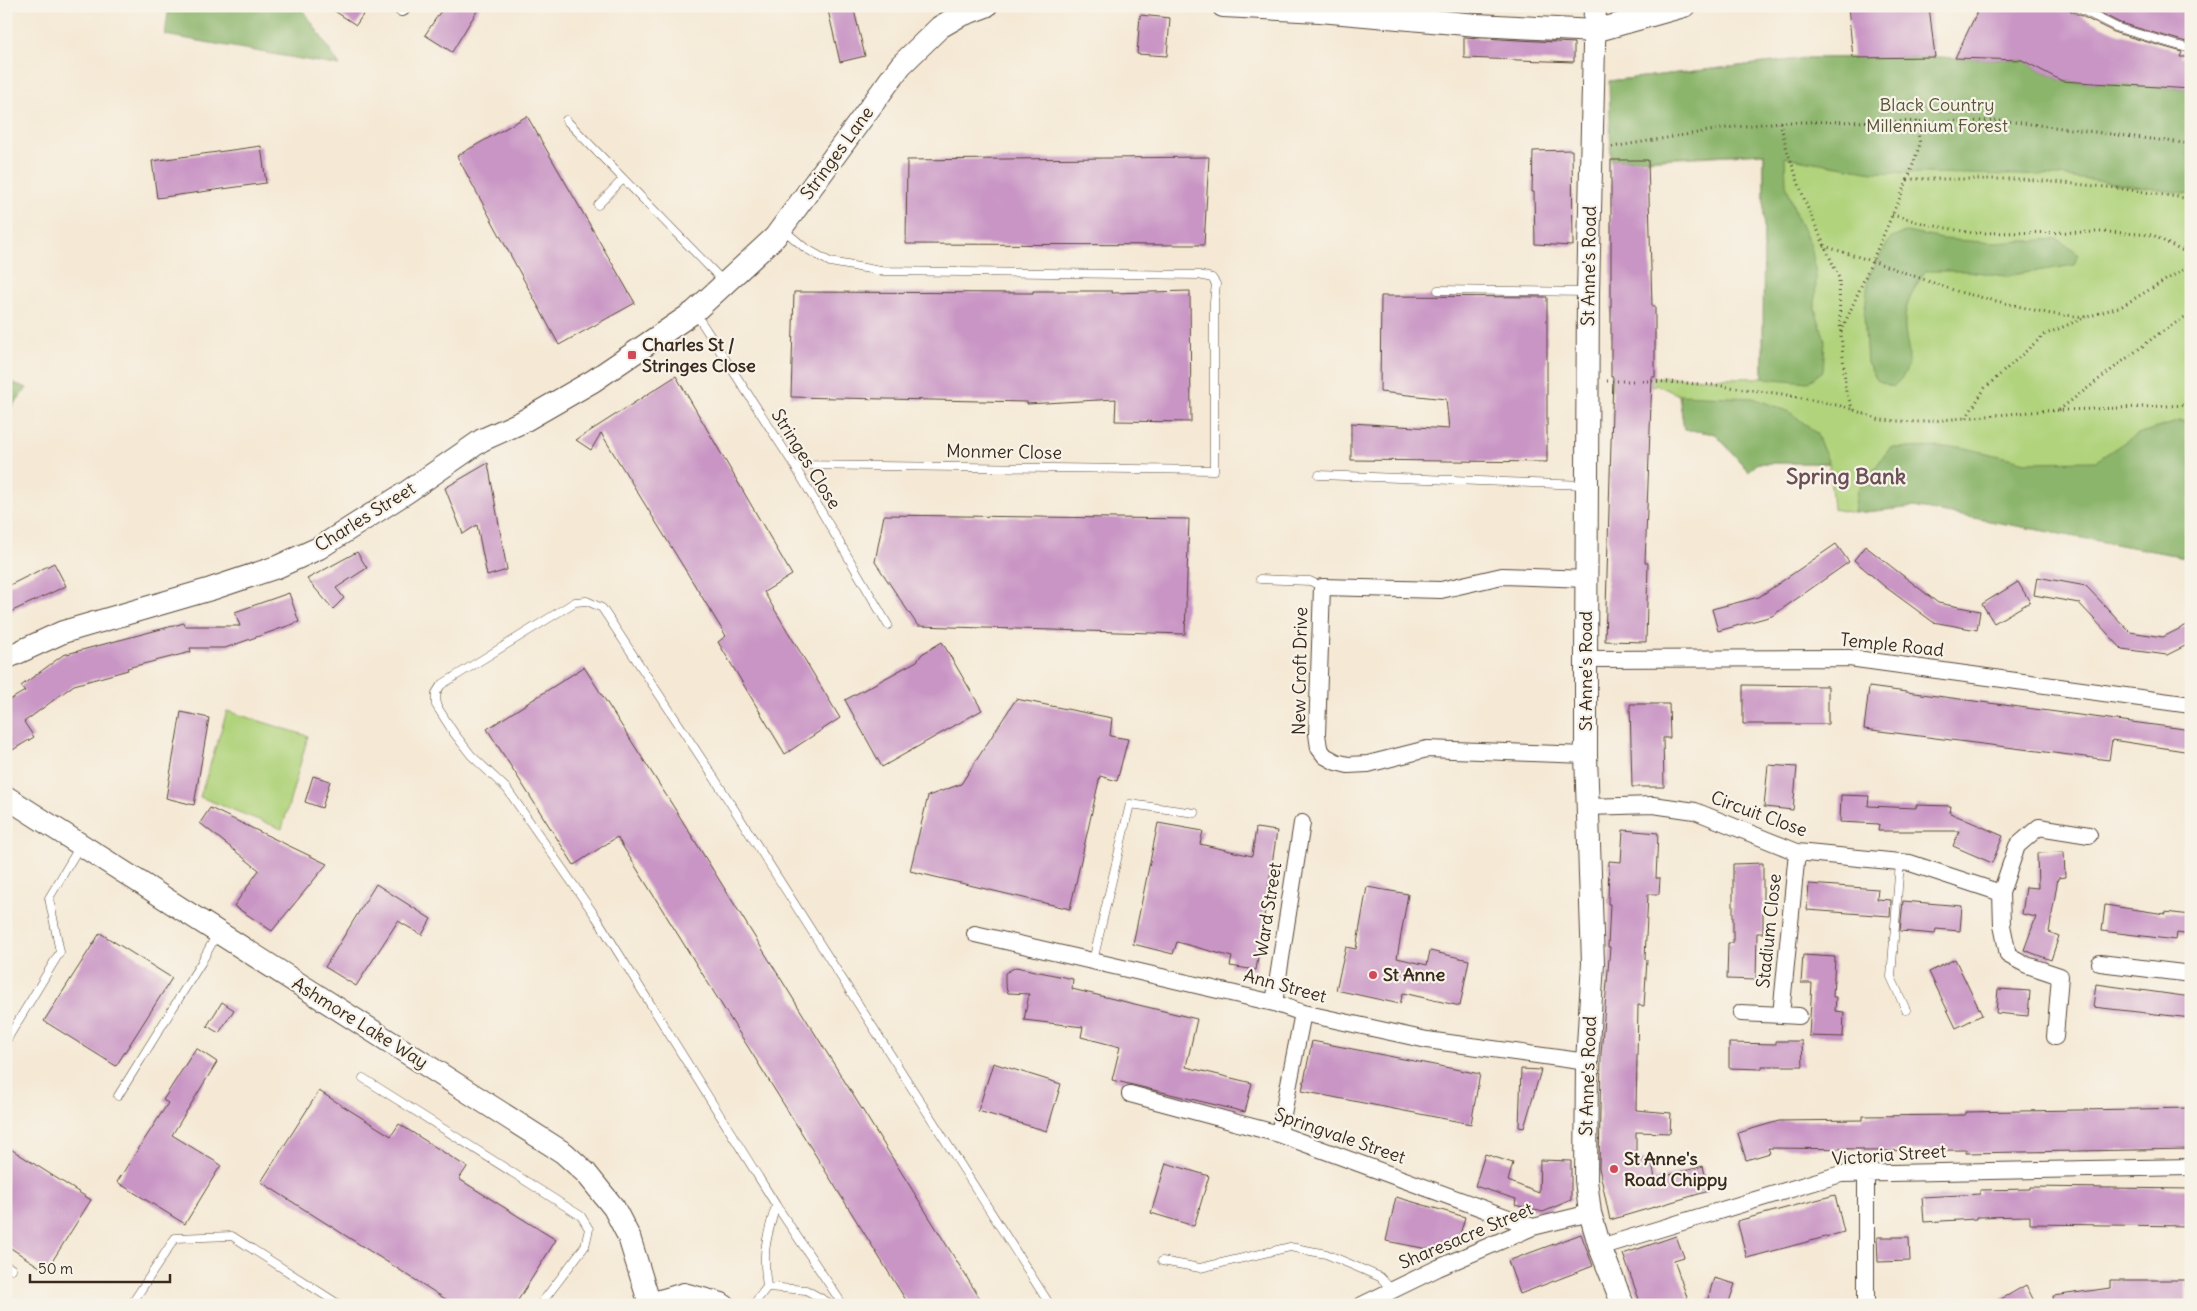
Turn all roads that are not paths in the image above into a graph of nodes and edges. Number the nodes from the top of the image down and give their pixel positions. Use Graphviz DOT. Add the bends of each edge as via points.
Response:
graph roads {
  1 [pos="986,6"];
  2 [pos="1223,6"];
  3 [pos="1594,6"];
  4 [pos="1684,6"];
  5 [pos="2074,6"];
  6 [pos="1320,9"];
  7 [pos="957,11"];
  8 [pos="1595,31"];
  9 [pos="2191,47"];
  10 [pos="566,120"];
  11 [pos="623,179"];
  12 [pos="598,205"];
  13 [pos="782,228"];
  14 [pos="725,283"];
  15 [pos="1438,290"];
  16 [pos="1588,292"];
  17 [pos="694,312"];
  18 [pos="794,464"];
  19 [pos="1319,475"];
  20 [pos="1588,485"];
  21 [pos="1587,578"];
  22 [pos="1260,580"];
  23 [pos="1322,587"];
  24 [pos="888,625"];
  25 [pos="6,658"];
  26 [pos="1586,659"];
  27 [pos="2191,705"];
  28 [pos="1586,755"];
  29 [pos="6,797"];
  30 [pos="1588,806"];
  31 [pos="1194,813"];
  32 [pos="1302,823"];
  33 [pos="2089,835"];
  34 [pos="81,845"];
  35 [pos="1797,852"];
  36 [pos="1900,862"];
  37 [pos="2001,893"];
  38 [pos="218,932"];
  39 [pos="975,934"];
  40 [pos="1093,961"];
  41 [pos="2100,963"];
  42 [pos="2191,974"];
  43 [pos="1274,1003"];
  44 [pos="1906,1010"];
  45 [pos="1303,1013"];
  46 [pos="1741,1013"];
  47 [pos="1780,1015"];
  48 [pos="1799,1016"];
  49 [pos="2055,1037"];
  50 [pos="6,1041"];
  51 [pos="1587,1062"];
  52 [pos="363,1078"];
  53 [pos="1130,1094"];
  54 [pos="118,1096"];
  55 [pos="1279,1134"];
  56 [pos="2191,1166"];
  57 [pos="1866,1173"];
  58 [pos="776,1205"];
  59 [pos="1590,1214"];
  60 [pos="1533,1227"];
  61 [pos="1600,1247"];
  62 [pos="1162,1261"];
  63 [pos="767,1287"];
  64 [pos="1392,1290"];
  65 [pos="650,1303"];
  66 [pos="132,1305"];
  67 [pos="340,1305"];
  68 [pos="540,1305"];
  69 [pos="728,1305"];
  70 [pos="753,1305"];
  71 [pos="834,1305"];
  72 [pos="843,1305"];
  73 [pos="1050,1305"];
  74 [pos="1362,1305"];
  75 [pos="1623,1305"];
  76 [pos="1866,1305"];
  1 -- 7 [label="street, Stringes Lane"];
  2 -- 6 [label="street"];
  3 -- 8 [label="street, St Anne's Road"];
  4 -- 8 [label="street"];
  5 -- 9 [label="lane" via="2118,28"];
  6 -- 8 [label="street" via="1477,25"];
  7 -- 13 [label="street, Stringes Lane" via="901,65"];
  8 -- 16 [label="street, St Anne's Road"];
  10 -- 11 [label="lane"];
  11 -- 12 [label="lane"];
  11 -- 14 [label="lane"];
  13 -- 14 [label="street, Stringes Lane"];
  13 -- 18 [label="lane, Monmer Close" via="805,248 830,262 881,271 1199,275 1212,278 1216,284 1214,470"];
  14 -- 17 [label="street, Stringes Lane"];
  15 -- 16 [label="lane"];
  16 -- 20 [label="street, St Anne's Road"];
  17 -- 18 [label="lane, Stringes Close"];
  17 -- 25 [label="street, Charles Street" via="593,381 522,422 482,440 319,548 277,567 211,589 63,632"];
  18 -- 24 [label="lane, Stringes Close"];
  19 -- 20 [label="lane"];
  20 -- 21 [label="street, St Anne's Road"];
  21 -- 23 [label="street, New Croft Drive" via="1502,576 1441,590"];
  21 -- 26 [label="street, St Anne's Road"];
  22 -- 23 [label="lane" via="1310,581"];
  23 -- 28 [label="street, New Croft Drive" via="1317,734 1319,748 1325,756 1336,762 1368,764 1427,749"];
  26 -- 27 [label="street, Temple Road" via="1849,658"];
  26 -- 28 [label="street, St Anne's Road"];
  28 -- 30 [label="street, St Anne's Road"];
  29 -- 34 [label="street, Ashmore Lake Way"];
  30 -- 35 [label="street, Circuit Close" via="1653,805 1695,811"];
  30 -- 51 [label="street, St Anne's Road" via="1593,963"];
  31 -- 40 [label="lane" via="1130,804"];
  32 -- 43 [label="street, Ward Street"];
  33 -- 37 [label="street" via="2039,827 2017,846"];
  34 -- 38 [label="street, Ashmore Lake Way"];
  34 -- 50 [label="lane" via="49,898 60,952"];
  35 -- 36 [label="street, Circuit Close"];
  35 -- 47 [label="street, Stadium Close"];
  36 -- 37 [label="street, Circuit Close"];
  36 -- 44 [label="lane" via="1891,977"];
  37 -- 49 [label="street" via="2002,925 2008,955 2060,976"];
  38 -- 54 [label="lane"];
  38 -- 65 [label="street, Ashmore Lake Way" via="564,1153 586,1173 614,1208 629,1237"];
  39 -- 40 [label="street, Ann Street"];
  40 -- 43 [label="street, Ann Street"];
  41 -- 42 [label="street"];
  43 -- 45 [label="street, Ann Street"];
  45 -- 51 [label="street, Ann Street" via="1427,1040"];
  45 -- 55 [label="street"];
  46 -- 47 [label="street, Stadium Close"];
  47 -- 48 [label="street, Stadium Close"];
  51 -- 59 [label="street, St Anne's Road" via="1586,1180"];
  52 -- 68 [label="lane" via="581,1216 589,1229 585,1246"];
  53 -- 55 [label="street, Springvale Street"];
  55 -- 60 [label="street, Springvale Street"];
  56 -- 57 [label="street, Victoria Street"];
  57 -- 61 [label="street, Victoria Street" via="1841,1174"];
  57 -- 76 [label="street"];
  58 -- 63 [label="lane" via="764,1244"];
  58 -- 72 [label="lane"];
  58 -- 73 [label="lane" via="596,916 507,789 471,755 436,705 436,694 441,685 575,602 587,600 602,608 713,776"];
  59 -- 60 [label="street, Sharesacre Street"];
  59 -- 61 [label="street, St Anne's Road"];
  60 -- 64 [label="street, Sharesacre Street"];
  61 -- 75 [label="street, St Anne's Road"];
  62 -- 64 [label="lane" via="1200,1268 1290,1247 1326,1254 1380,1277"];
  63 -- 70 [label="lane"];
  63 -- 71 [label="lane" via="806,1290"];
  64 -- 74 [label="street, Sharesacre Street"];
  65 -- 69 [label="street" via="684,1291"];
  66 -- 67 [label="lane" via="175,1238 232,1236"];
}
